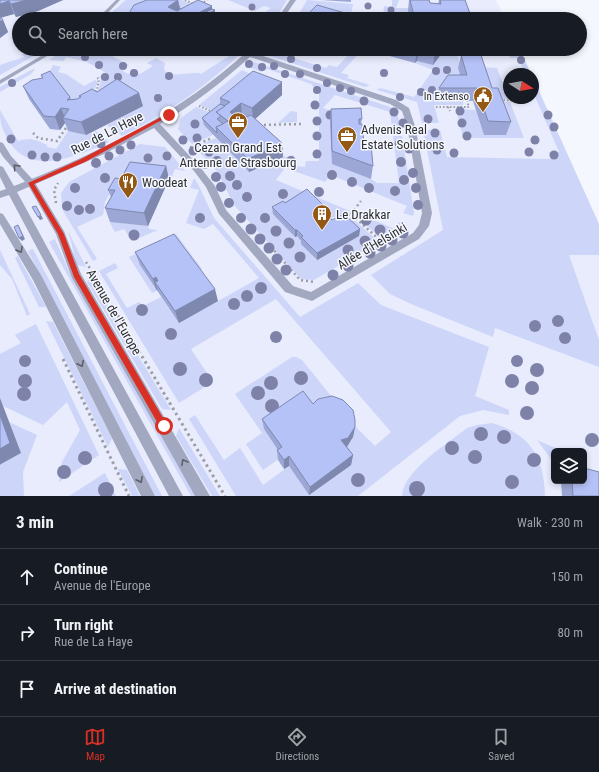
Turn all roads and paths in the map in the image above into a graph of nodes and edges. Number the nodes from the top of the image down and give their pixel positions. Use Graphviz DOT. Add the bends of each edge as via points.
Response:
graph roads {
  1 [pos="118,0"];
  2 [pos="185,0"];
  3 [pos="207,0"];
  4 [pos="293,0"];
  5 [pos="197,5"];
  6 [pos="193,8"];
  7 [pos="204,8"];
  8 [pos="106,12"];
  9 [pos="285,12"];
  10 [pos="45,56"];
  11 [pos="247,56"];
  12 [pos="263,56"];
  13 [pos="96,77"];
  14 [pos="0,82"];
  15 [pos="89,100"];
  16 [pos="496,100"];
  17 [pos="503,100"];
  18 [pos="467,101"];
  19 [pos="197,105"];
  20 [pos="436,107"];
  21 [pos="448,107"];
  22 [pos="450,111"];
  23 [pos="217,114"];
  24 [pos="70,122"];
  25 [pos="154,123"];
  26 [pos="302,124"];
  27 [pos="254,125"];
  28 [pos="33,133"];
  29 [pos="212,138"];
  30 [pos="0,145"];
  31 [pos="196,152"];
  32 [pos="0,169"];
  33 [pos="31,183"];
  34 [pos="12,191"];
  35 [pos="0,196"];
  36 [pos="361,201"];
  37 [pos="351,214"];
  38 [pos="0,216"];
  39 [pos="339,219"];
  40 [pos="269,245"];
  41 [pos="376,247"];
  42 [pos="82,256"];
  43 [pos="322,278"];
  44 [pos="61,357"];
  45 [pos="129,496"];
  46 [pos="148,496"];
  47 [pos="176,496"];
  48 [pos="203,496"];
  49 [pos="225,496"];
  1 -- 8 [label="lane"];
  2 -- 5 [label="path"];
  3 -- 5 [label="path"];
  4 -- 9 [label="street"];
  5 -- 6 [label="path"];
  5 -- 7 [label="path"];
  10 -- 14 [label="lane"];
  11 -- 25 [label="street, Rue de La Haye" via="194,99"];
  12 -- 25 [label="street, Allée d'Helsinki" via="393,102 406,110 427,213 424,226 416,236 312,297 289,289 222,212 210,186 197,169"];
  13 -- 15 [label="path" via="100,82"];
  16 -- 17 [label="path"];
  18 -- 21 [label="path" via="469,107"];
  19 -- 23 [label="path"];
  20 -- 21 [label="path"];
  21 -- 22 [label="path"];
  24 -- 28 [label="path" via="57,141 38,138"];
  25 -- 33 [label="street, Rue de La Haye" via="83,161"];
  26 -- 27 [label="path"];
  29 -- 31 [label="path" via="191,147"];
  33 -- 30 [label="street, Avenue de l'Europe, one-way" via="8,158"];
  32 -- 34 [label="street"];
  33 -- 34 [label="street, Rue de La Haye"];
  48 -- 33 [label="street, Avenue de l'Europe, one-way" via="76,275 61,234"];
  34 -- 35 [label="street, Rue de La Haye"];
  34 -- 47 [label="street"];
  36 -- 37 [label="path"];
  37 -- 39 [label="path"];
  37 -- 41 [label="path" via="383,243"];
  38 -- 46 [label="street, one-way" via="37,278"];
  40 -- 43 [label="path" via="300,280 315,282"];
  42 -- 49 [label="path"];
  44 -- 45 [label="path"];
}
